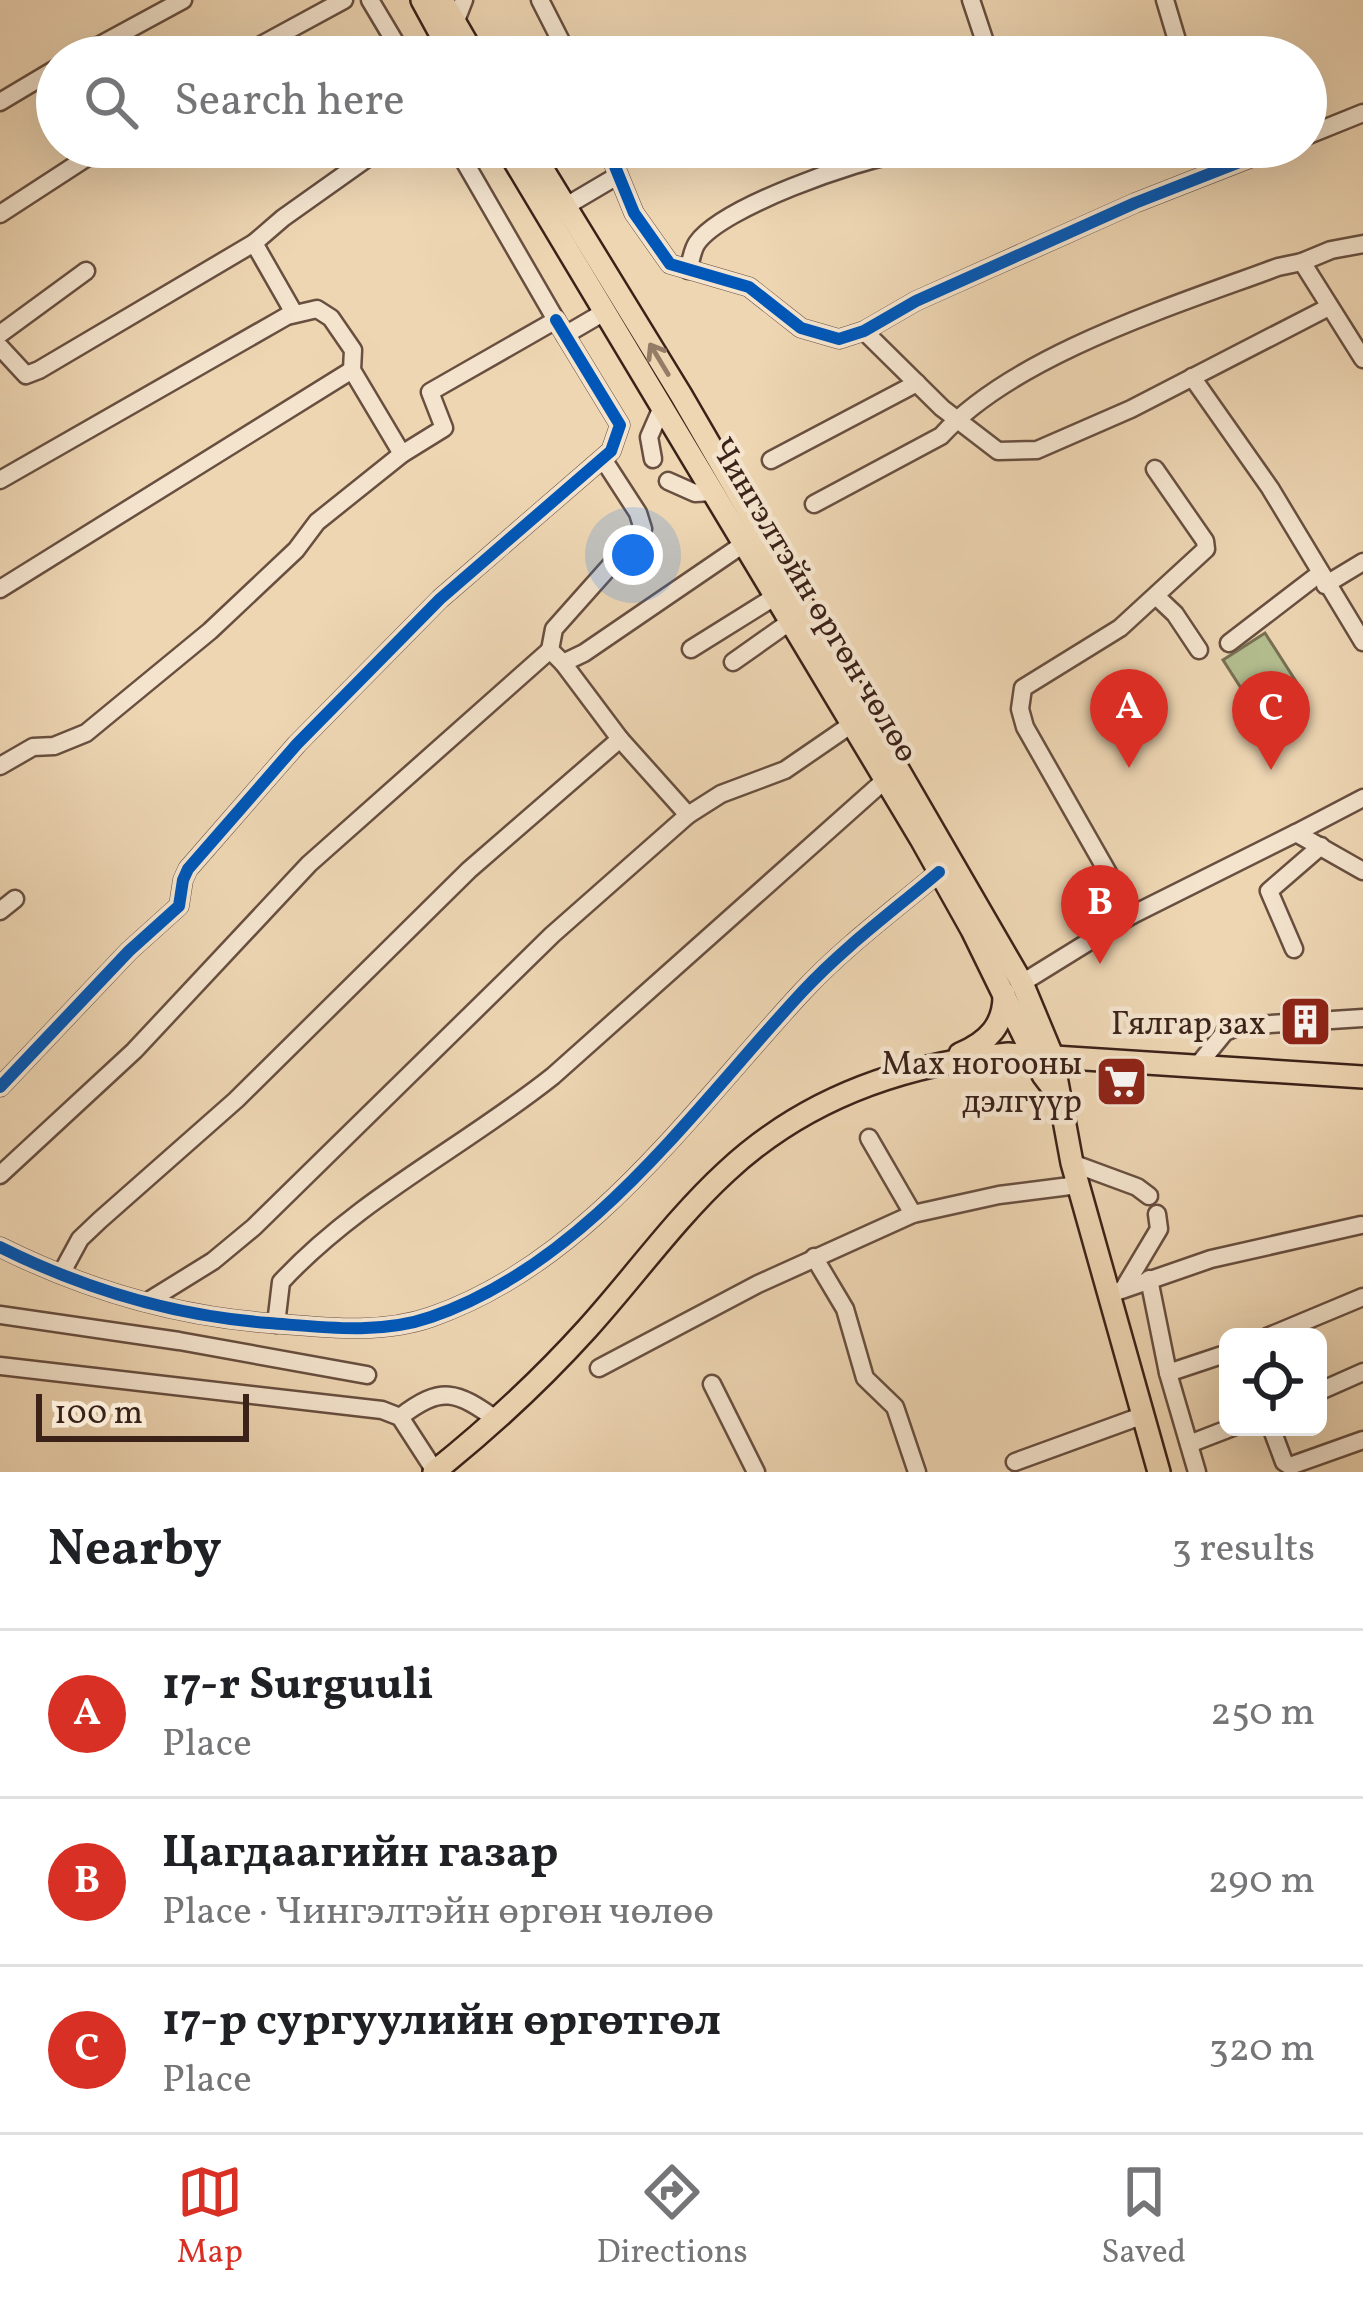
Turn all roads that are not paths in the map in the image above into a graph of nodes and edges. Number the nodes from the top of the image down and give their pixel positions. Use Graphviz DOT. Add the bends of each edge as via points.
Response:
graph roads {
  1 [pos="183,0"];
  2 [pos="344,0"];
  3 [pos="370,0"];
  4 [pos="422,0"];
  5 [pos="442,0"];
  6 [pos="464,0"];
  7 [pos="541,0"];
  8 [pos="971,0"];
  9 [pos="1165,0"];
  10 [pos="455,23"];
  11 [pos="116,36"];
  12 [pos="278,36"];
  13 [pos="391,36"];
  14 [pos="438,36"];
  15 [pos="463,36"];
  16 [pos="558,36"];
  17 [pos="982,36"];
  18 [pos="1176,36"];
  19 [pos="36,81"];
  20 [pos="0,103"];
  21 [pos="1363,113"];
  22 [pos="1327,128"];
  23 [pos="71,168"];
  24 [pos="353,168"];
  25 [pos="468,168"];
  26 [pos="523,168"];
  27 [pos="539,168"];
  28 [pos="614,168"];
  29 [pos="845,168"];
  30 [pos="1227,168"];
  31 [pos="617,176"];
  32 [pos="557,211"];
  33 [pos="0,214"];
  34 [pos="254,243"];
  35 [pos="1363,244"];
  36 [pos="1301,262"];
  37 [pos="688,270"];
  38 [pos="86,271"];
  39 [pos="1329,307"];
  40 [pos="606,311"];
  41 [pos="294,313"];
  42 [pos="561,327"];
  43 [pos="864,331"];
  44 [pos="0,334"];
  45 [pos="0,347"];
  46 [pos="1363,359"];
  47 [pos="352,370"];
  48 [pos="1192,377"];
  49 [pos="917,383"];
  50 [pos="663,405"];
  51 [pos="956,419"];
  52 [pos="402,454"];
  53 [pos="603,459"];
  54 [pos="653,459"];
  55 [pos="771,460"];
  56 [pos="1155,469"];
  57 [pos="0,480"];
  58 [pos="668,482"];
  59 [pos="715,492"];
  60 [pos="814,505"];
  61 [pos="745,543"];
  62 [pos="1363,562"];
  63 [pos="1322,579"];
  64 [pos="0,589"];
  65 [pos="776,596"];
  66 [pos="1156,597"];
  67 [pos="791,621"];
  68 [pos="1363,642"];
  69 [pos="1229,643"];
  70 [pos="691,649"];
  71 [pos="1199,650"];
  72 [pos="557,656"];
  73 [pos="733,662"];
  74 [pos="852,724"];
  75 [pos="620,739"];
  76 [pos="0,766"];
  77 [pos="885,780"];
  78 [pos="1363,798"];
  79 [pos="688,815"];
  80 [pos="1296,833"];
  81 [pos="1321,846"];
  82 [pos="1363,871"];
  83 [pos="939,872"];
  84 [pos="1132,915"];
  85 [pos="1294,949"];
  86 [pos="1013,987"];
  87 [pos="1363,1018"];
  88 [pos="1043,1055"];
  89 [pos="1198,1064"];
  90 [pos="937,1065"];
  91 [pos="1363,1077"];
  92 [pos="0,1087"];
  93 [pos="869,1138"];
  94 [pos="0,1174"];
  95 [pos="1075,1174"];
  96 [pos="1149,1196"];
  97 [pos="914,1214"];
  98 [pos="1157,1214"];
  99 [pos="1361,1225"];
  100 [pos="0,1247"];
  101 [pos="814,1257"];
  102 [pos="62,1274"];
  103 [pos="1149,1279"];
  104 [pos="1118,1290"];
  105 [pos="1363,1297"];
  106 [pos="150,1300"];
  107 [pos="0,1315"];
  108 [pos="276,1324"];
  109 [pos="1289,1328"];
  110 [pos="1219,1357"];
  111 [pos="0,1366"];
  112 [pos="599,1368"];
  113 [pos="1363,1372"];
  114 [pos="1168,1373"];
  115 [pos="367,1375"];
  116 [pos="712,1384"];
  117 [pos="1327,1388"];
  118 [pos="1144,1415"];
  119 [pos="400,1417"];
  120 [pos="497,1420"];
  121 [pos="1219,1432"];
  122 [pos="1274,1436"];
  123 [pos="1363,1440"];
  124 [pos="1189,1444"];
  125 [pos="1016,1462"];
  126 [pos="434,1472"];
  127 [pos="756,1472"];
  128 [pos="917,1472"];
  129 [pos="1159,1472"];
  130 [pos="1196,1472"];
  1 -- 11 [label="street"];
  2 -- 12 [label="street"];
  3 -- 13 [label="street"];
  4 -- 14 [label="main road"];
  5 -- 10 [label="main road"];
  6 -- 10 [label="street"];
  7 -- 16 [label="street"];
  8 -- 17 [label="street"];
  9 -- 18 [label="street"];
  10 -- 15 [label="main road"];
  19 -- 20 [label="street"];
  21 -- 22 [label="street"];
  23 -- 33 [label="street"];
  24 -- 34 [label="street"];
  25 -- 42 [label="street"];
  26 -- 32 [label="main road, Чингэлтэйн өргөн чөлөө"];
  27 -- 32 [label="main road, Чингэлтэйн өргөн чөлөө"];
  28 -- 31 [label="street"];
  29 -- 37 [label="street" via="718,223 696,244"];
  30 -- 43 [label="street" via="1039,245"];
  31 -- 32 [label="street"];
  31 -- 37 [label="street" via="670,264"];
  32 -- 40 [label="main road, Чингэлтэйн өргөн чөлөө"];
  86 -- 32 [label="main road, Чингэлтэйн өргөн чөлөө, one-way" via="681,395"];
  34 -- 41 [label="street"];
  34 -- 45 [label="street" via="39,370 19,372"];
  35 -- 36 [label="street"];
  36 -- 39 [label="street"];
  36 -- 51 [label="street" via="1132,322 1009,380"];
  37 -- 43 [label="street" via="749,287 801,328 839,339"];
  38 -- 44 [label="street"];
  39 -- 46 [label="street"];
  39 -- 48 [label="street"];
  40 -- 42 [label="street"];
  40 -- 50 [label="main road, Чингэлтэйн өргөн чөлөө"];
  41 -- 47 [label="street" via="324,310 353,350"];
  41 -- 57 [label="street"];
  42 -- 52 [label="street" via="430,392 444,428"];
  42 -- 53 [label="street" via="620,425"];
  43 -- 49 [label="street"];
  47 -- 52 [label="street"];
  47 -- 64 [label="street"];
  48 -- 51 [label="street" via="1037,450 998,451"];
  48 -- 63 [label="street"];
  49 -- 51 [label="street"];
  49 -- 55 [label="street"];
  50 -- 54 [label="street" via="650,437"];
  50 -- 59 [label="main road, Чингэлтэйн өргөн чөлөө"];
  51 -- 60 [label="street" via="940,436"];
  52 -- 76 [label="street" via="86,733"];
  53 -- 72 [label="street" via="643,530 554,629"];
  53 -- 92 [label="street" via="440,598 297,744 188,868 179,906"];
  56 -- 66 [label="street" via="1206,550"];
  58 -- 59 [label="street"];
  59 -- 61 [label="main road, Чингэлтэйн өргөн чөлөө"];
  61 -- 65 [label="main road, Чингэлтэйн өргөн чөлөө"];
  61 -- 72 [label="street" via="597,645"];
  62 -- 63 [label="street"];
  63 -- 68 [label="street"];
  63 -- 69 [label="street"];
  65 -- 67 [label="main road, Чингэлтэйн өргөн чөлөө"];
  65 -- 70 [label="street"];
  66 -- 71 [label="street"];
  66 -- 84 [label="street" via="1023,688 1020,710"];
  67 -- 73 [label="street"];
  67 -- 74 [label="main road, Чингэлтэйн өргөн чөлөө"];
  72 -- 75 [label="street"];
  72 -- 94 [label="street" via="309,864 134,1051"];
  74 -- 77 [label="main road, Чингэлтэйн өргөн чөлөө"];
  74 -- 79 [label="street" via="785,770"];
  75 -- 79 [label="street"];
  75 -- 102 [label="street" via="469,870 236,1100 80,1239"];
  77 -- 83 [label="main road, Чингэлтэйн өргөн чөлөө"];
  77 -- 108 [label="street" via="553,1076 352,1216 281,1282"];
  78 -- 80 [label="street"];
  79 -- 106 [label="street" via="552,935 254,1227"];
  80 -- 81 [label="street"];
  80 -- 84 [label="street"];
  81 -- 82 [label="street"];
  81 -- 85 [label="street" via="1269,891"];
  83 -- 86 [label="main road, Чингэлтэйн өргөн чөлөө"];
  83 -- 108 [label="street" via="806,987 631,1184 536,1262 433,1317 347,1329"];
  84 -- 86 [label="street"];
  86 -- 88 [label="main road, Чингэлтэйн өргөн чөлөө"];
  86 -- 90 [label="main road" via="988,1039"];
  87 -- 89 [label="street" via="1240,1026"];
  88 -- 89 [label="main road"];
  88 -- 90 [label="main road"];
  88 -- 95 [label="main road, Чингэлтэйн өргөн чөлөө"];
  89 -- 91 [label="main road"];
  90 -- 120 [label="main road" via="861,1087 760,1143"];
  93 -- 97 [label="street"];
  95 -- 96 [label="street"];
  95 -- 97 [label="street"];
  95 -- 104 [label="main road, Чингэлтэйн өргөн чөлөө"];
  97 -- 101 [label="street"];
  98 -- 104 [label="street" via="1160,1229"];
  99 -- 103 [label="street"];
  100 -- 102 [label="street"];
  101 -- 112 [label="street"];
  101 -- 128 [label="street" via="850,1323 865,1378 895,1407"];
  102 -- 106 [label="street"];
  103 -- 104 [label="street"];
  103 -- 114 [label="street"];
  104 -- 118 [label="main road, Чингэлтэйн өргөн чөлөө"];
  105 -- 109 [label="street"];
  106 -- 108 [label="street" via="203,1318"];
  107 -- 115 [label="street"];
  110 -- 114 [label="street"];
  111 -- 119 [label="street"];
  113 -- 117 [label="street"];
  114 -- 124 [label="street"];
  116 -- 127 [label="street"];
  118 -- 125 [label="street"];
  118 -- 129 [label="main road, Чингэлтэйн өргөн чөлөө"];
  119 -- 120 [label="street" via="445,1394"];
  119 -- 126 [label="street"];
  120 -- 126 [label="main road"];
  121 -- 124 [label="street"];
  122 -- 123 [label="street" via="1290,1466"];
  124 -- 130 [label="street"];
}
